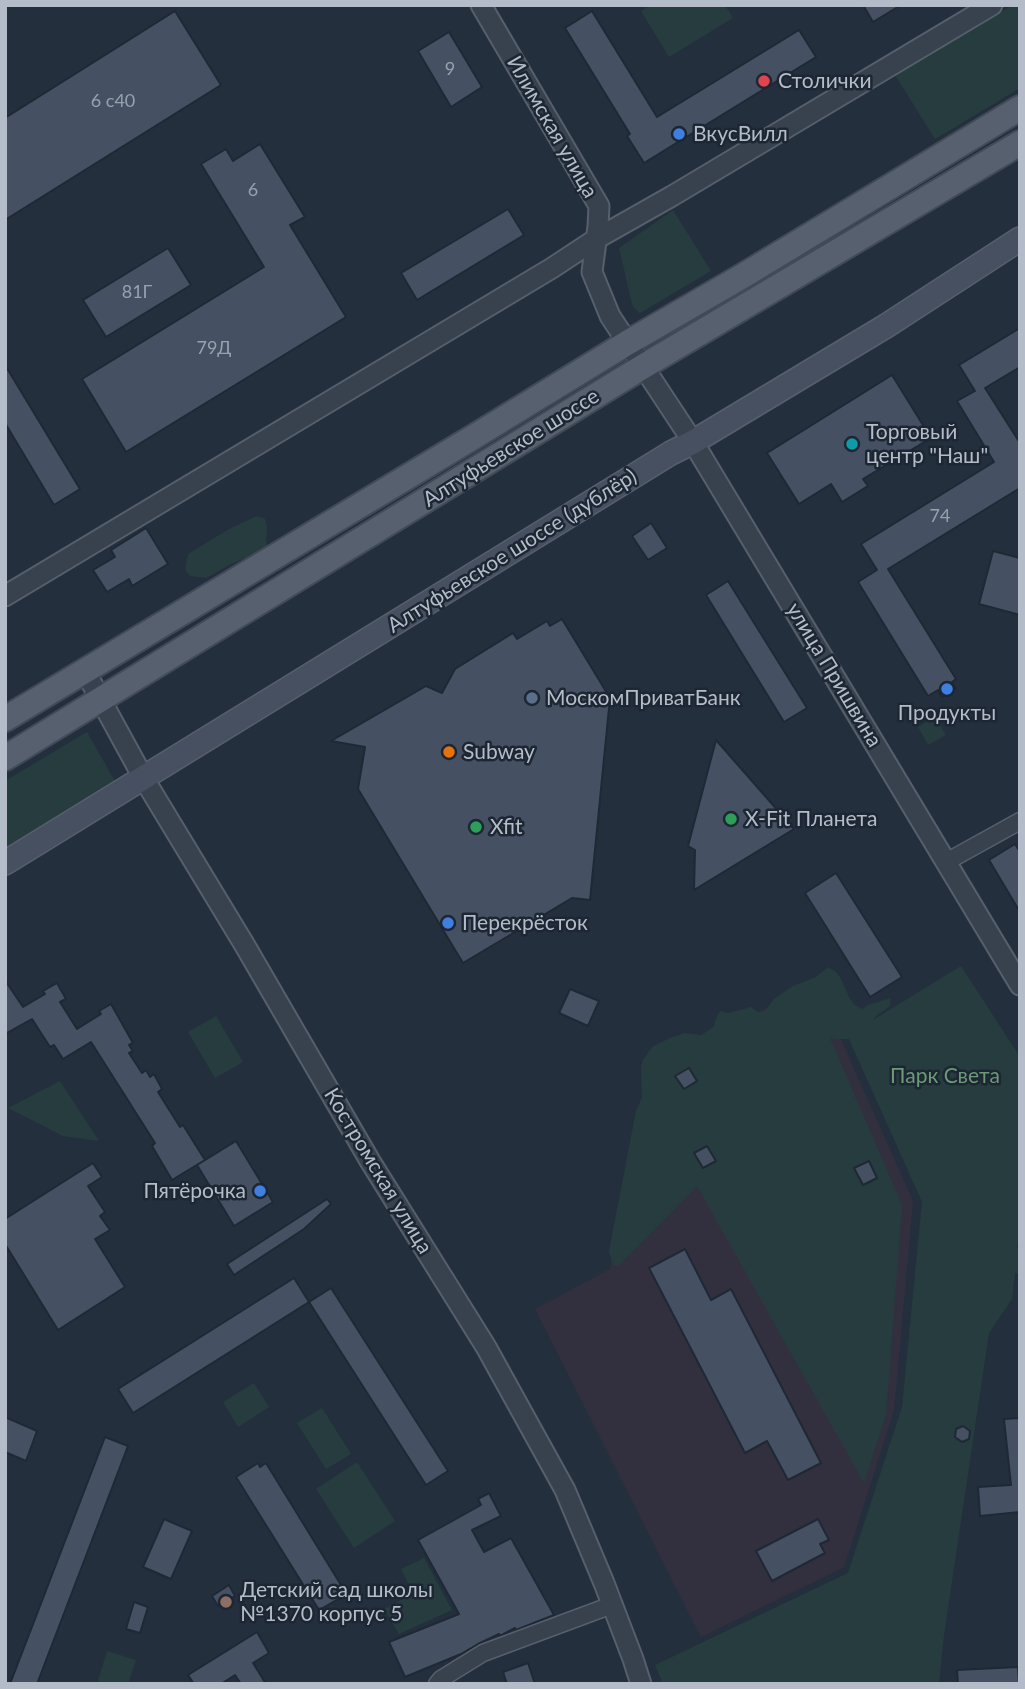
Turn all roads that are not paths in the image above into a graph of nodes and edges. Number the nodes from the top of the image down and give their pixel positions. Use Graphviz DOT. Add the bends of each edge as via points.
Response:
graph roads {
  1 [pos="481,5"];
  2 [pos="992,5"];
  3 [pos="1020,108"];
  4 [pos="1020,143"];
  5 [pos="599,206"];
  6 [pos="630,220"];
  7 [pos="596,239"];
  8 [pos="1020,239"];
  9 [pos="627,343"];
  10 [pos="644,366"];
  11 [pos="692,442"];
  12 [pos="5,596"];
  13 [pos="85,671"];
  14 [pos="101,700"];
  15 [pos="5,719"];
  16 [pos="5,758"];
  17 [pos="144,779"];
  18 [pos="1020,821"];
  19 [pos="946,862"];
  20 [pos="5,863"];
  21 [pos="1020,985"];
  22 [pos="612,1605"];
  23 [pos="437,1684"];
  24 [pos="641,1684"];
  1 -- 5 [label="street, Илимская улица"];
  2 -- 6 [label="street"];
  3 -- 9 [label="main road, Алтуфьевское шоссе"];
  4 -- 10 [label="main road, Алтуфьевское шоссе"];
  5 -- 6 [label="street" via="612,218"];
  5 -- 7 [label="street, Илимская улица"];
  6 -- 7 [label="street"];
  7 -- 9 [label="street, Илимская улица" via="592,271"];
  7 -- 12 [label="street"];
  8 -- 11 [label="main road, Алтуфьевское шоссе (дублёр)" via="890,324"];
  9 -- 10 [label="street, Илимская улица"];
  9 -- 13 [label="main road, Алтуфьевское шоссе"];
  10 -- 11 [label="street, улица Пришвина"];
  10 -- 14 [label="main road, Алтуфьевское шоссе"];
  11 -- 17 [label="main road, Алтуфьевское шоссе (дублёр)"];
  11 -- 19 [label="street, улица Пришвина"];
  13 -- 14 [label="street, Костромская улица"];
  13 -- 15 [label="main road, Алтуфьевское шоссе"];
  14 -- 16 [label="main road, Алтуфьевское шоссе"];
  14 -- 17 [label="street, Костромская улица"];
  17 -- 20 [label="main road, Алтуфьевское шоссе (дублёр)"];
  17 -- 22 [label="street, Костромская улица" via="486,1348 565,1490"];
  18 -- 19 [label="street"];
  19 -- 21 [label="street, улица Пришвина"];
  22 -- 23 [label="street" via="483,1653"];
  22 -- 24 [label="street, Костромская улица"];
}
